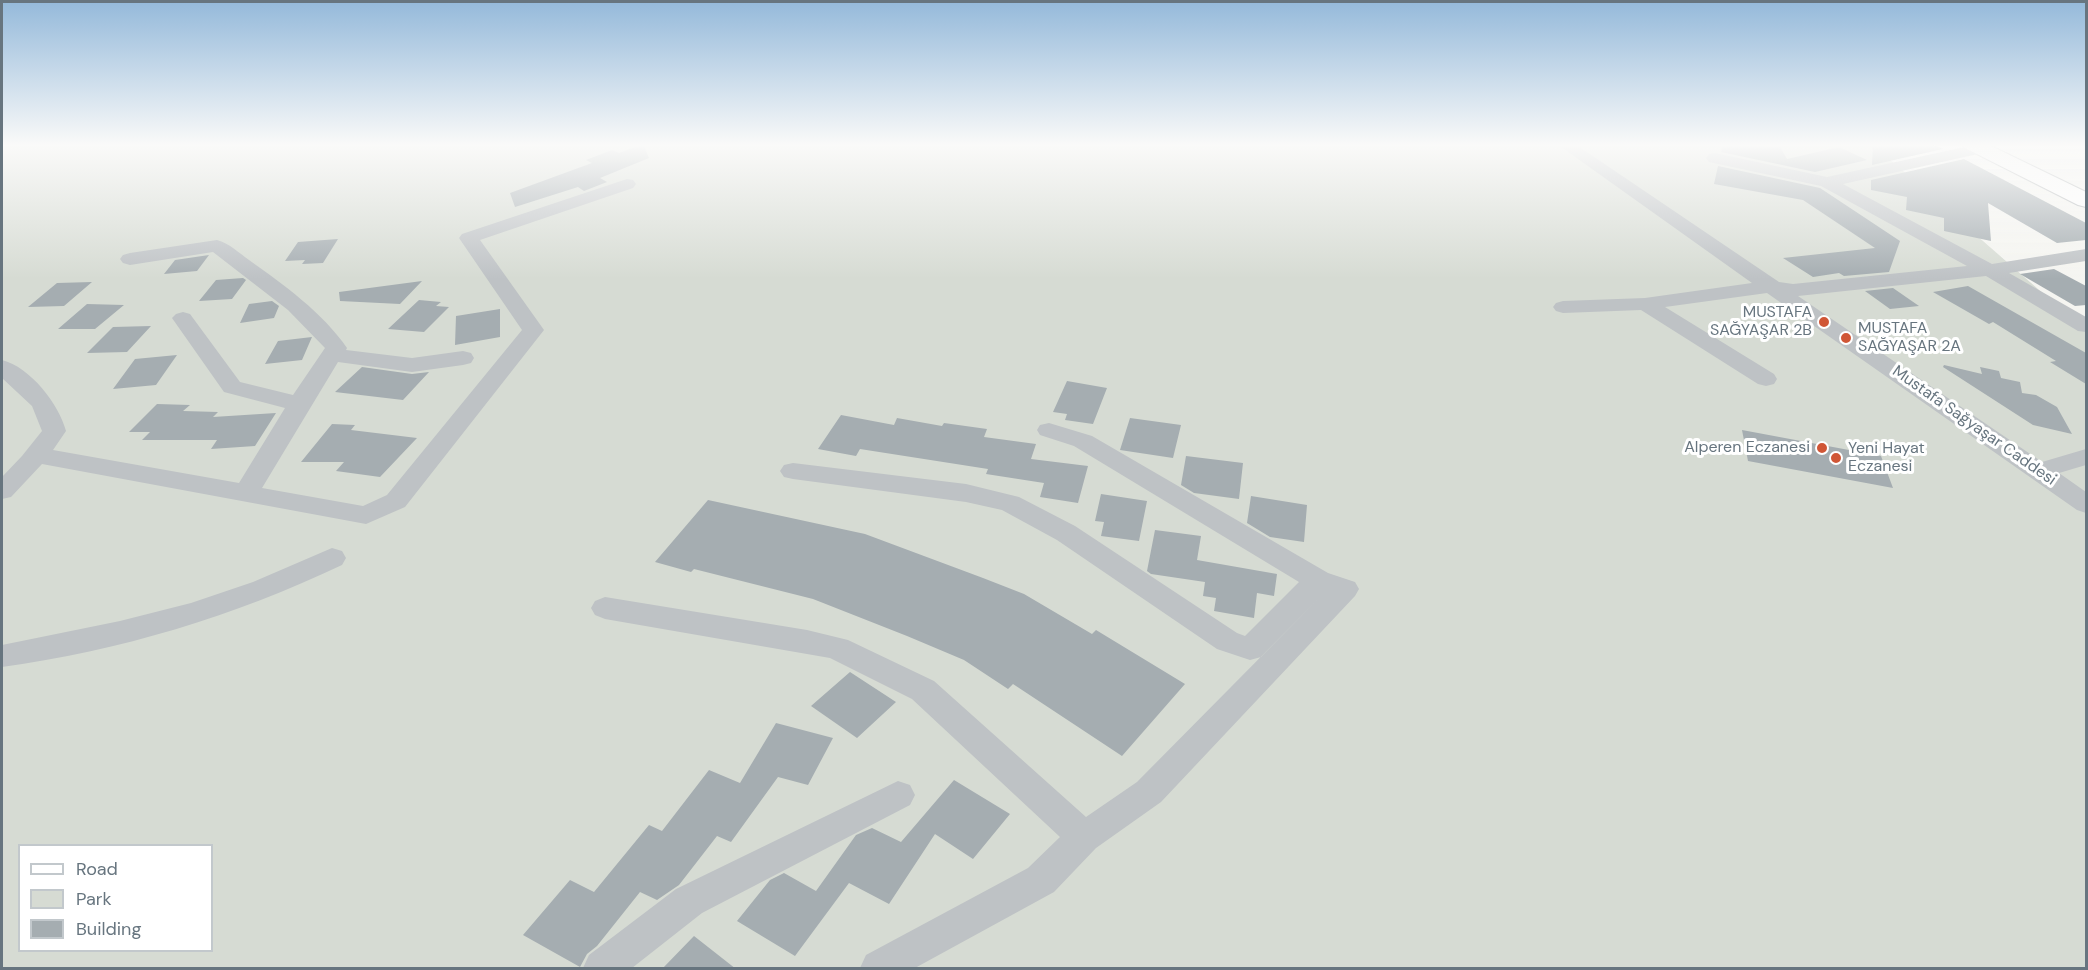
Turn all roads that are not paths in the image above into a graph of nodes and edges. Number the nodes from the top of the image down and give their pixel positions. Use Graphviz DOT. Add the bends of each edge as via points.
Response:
graph roads {
  1 [pos="612,189"];
  2 [pos="1631,189"];
  3 [pos="1840,189"];
  4 [pos="2066,189"];
  5 [pos="2086,200"];
  6 [pos="2086,255"];
  7 [pos="130,259"];
  8 [pos="1989,270"];
  9 [pos="1774,288"];
  10 [pos="1645,304"];
  11 [pos="1563,307"];
  12 [pos="183,318"];
  13 [pos="2086,326"];
  14 [pos="333,355"];
  15 [pos="463,358"];
  16 [pos="2,367"];
  17 [pos="1766,379"];
  18 [pos="299,404"];
  19 [pos="1049,430"];
  20 [pos="36,455"];
  21 [pos="2086,457"];
  22 [pos="793,471"];
  23 [pos="2040,471"];
  24 [pos="3,488"];
  25 [pos="246,493"];
  26 [pos="2086,504"];
  27 [pos="332,558"];
  28 [pos="1318,580"];
  29 [pos="605,608"];
  30 [pos="2,656"];
  31 [pos="898,795"];
  32 [pos="1084,837"];
  33 [pos="602,969"];
  34 [pos="879,969"];
  1 -- 25 [label="street" via="469,238 533,330 396,501 366,515"];
  2 -- 9 [label="street, Mustafa Sağyaşar Caddesi"];
  3 -- 8 [label="street"];
  4 -- 5 [label="main road"];
  6 -- 8 [label="street"];
  7 -- 14 [label="street" via="217,246 288,297 336,348"];
  8 -- 9 [label="street" via="1793,290"];
  8 -- 13 [label="street"];
  9 -- 10 [label="street" via="1764,286"];
  9 -- 23 [label="street, Mustafa Sağyaşar Caddesi"];
  10 -- 11 [label="street"];
  10 -- 17 [label="street"];
  12 -- 18 [label="street" via="232,387"];
  14 -- 15 [label="street" via="412,365"];
  14 -- 18 [label="street"];
  16 -- 20 [label="street" via="32,391 51,414 54,430"];
  18 -- 25 [label="street"];
  19 -- 28 [label="street" via="1083,441"];
  20 -- 24 [label="street"];
  20 -- 25 [label="street"];
  21 -- 23 [label="street"];
  22 -- 28 [label="street" via="966,493 1010,503 1066,533 1227,640 1250,649"];
  23 -- 26 [label="street, Mustafa Sağyaşar Caddesi"];
  27 -- 30 [label="street" via="267,588 192,614"];
  28 -- 32 [label="street" via="1345,589 1149,792"];
  29 -- 32 [label="street" via="837,648 923,690"];
  31 -- 33 [label="street" via="688,902"];
  32 -- 34 [label="street" via="1041,880"];
}
